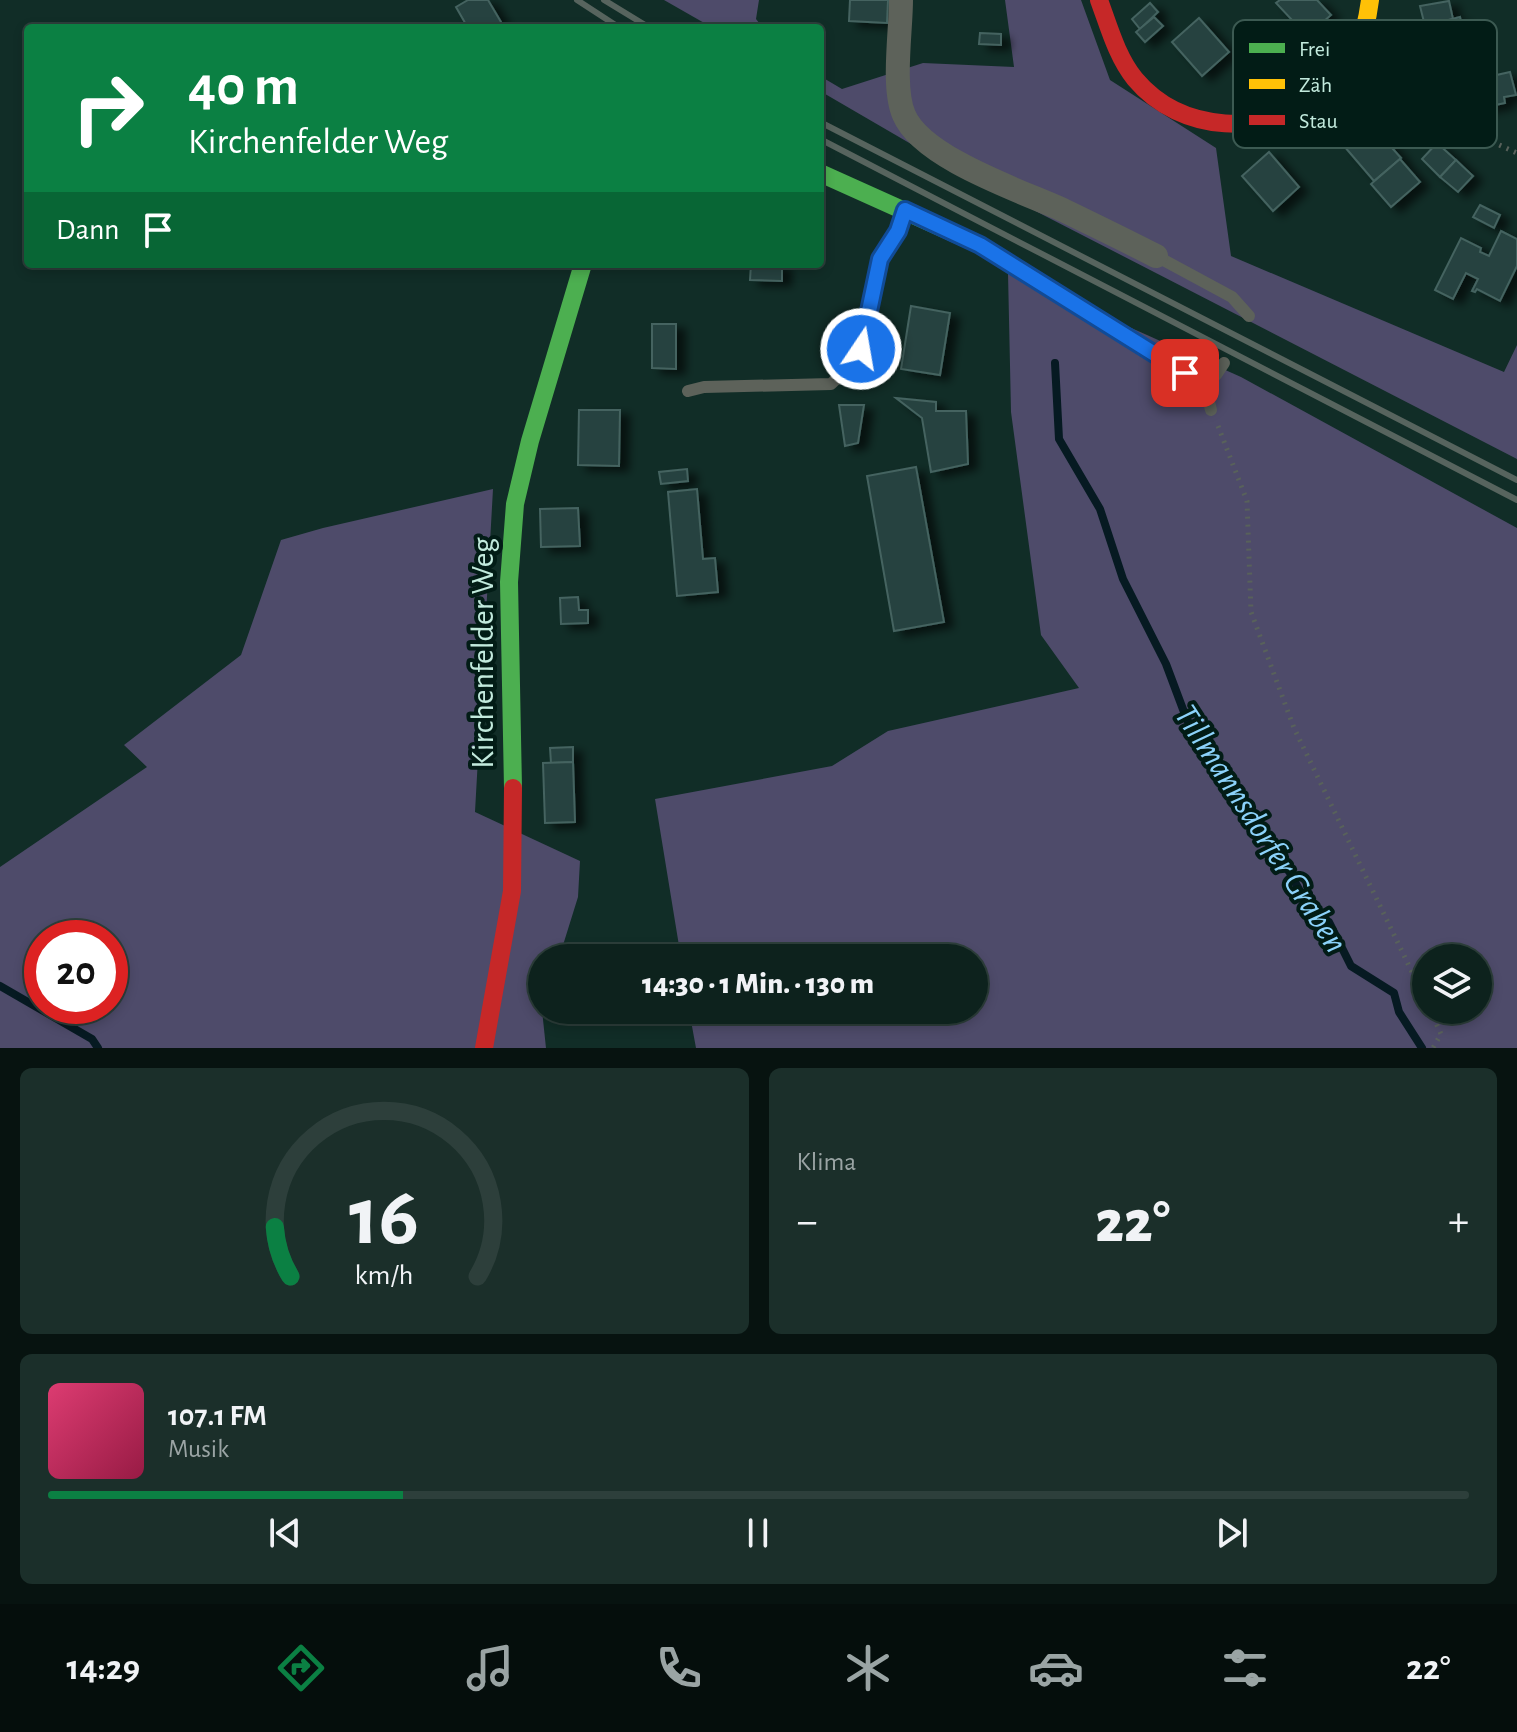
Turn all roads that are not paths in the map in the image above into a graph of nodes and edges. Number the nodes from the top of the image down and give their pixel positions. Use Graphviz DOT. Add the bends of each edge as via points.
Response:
graph roads {
  1 [pos="901,0"];
  2 [pos="1099,0"];
  3 [pos="1370,0"];
  4 [pos="1367,20"];
  5 [pos="1233,125"];
  6 [pos="824,175"];
  7 [pos="905,210"];
  8 [pos="1156,256"];
  9 [pos="582,268"];
  10 [pos="1249,316"];
  11 [pos="1224,363"];
  12 [pos="1194,375"];
  13 [pos="688,391"];
  14 [pos="1211,410"];
  15 [pos="484,1048"];
  1 -- 8 [label="street" via="898,90 911,130 972,170 1071,204"];
  2 -- 5 [label="street" via="1119,52 1142,87 1182,114"];
  3 -- 4 [label="street"];
  6 -- 7 [label="street"];
  7 -- 12 [label="street" via="980,245"];
  7 -- 13 [label="lane" via="880,259 861,349 831,384"];
  8 -- 10 [label="lane" via="1232,297"];
  9 -- 15 [label="street, Kirchenfelder Weg" via="515,504 509,582 512,891"];
  11 -- 12 [label="lane" via="1216,375"];
  12 -- 14 [label="lane"];
}
